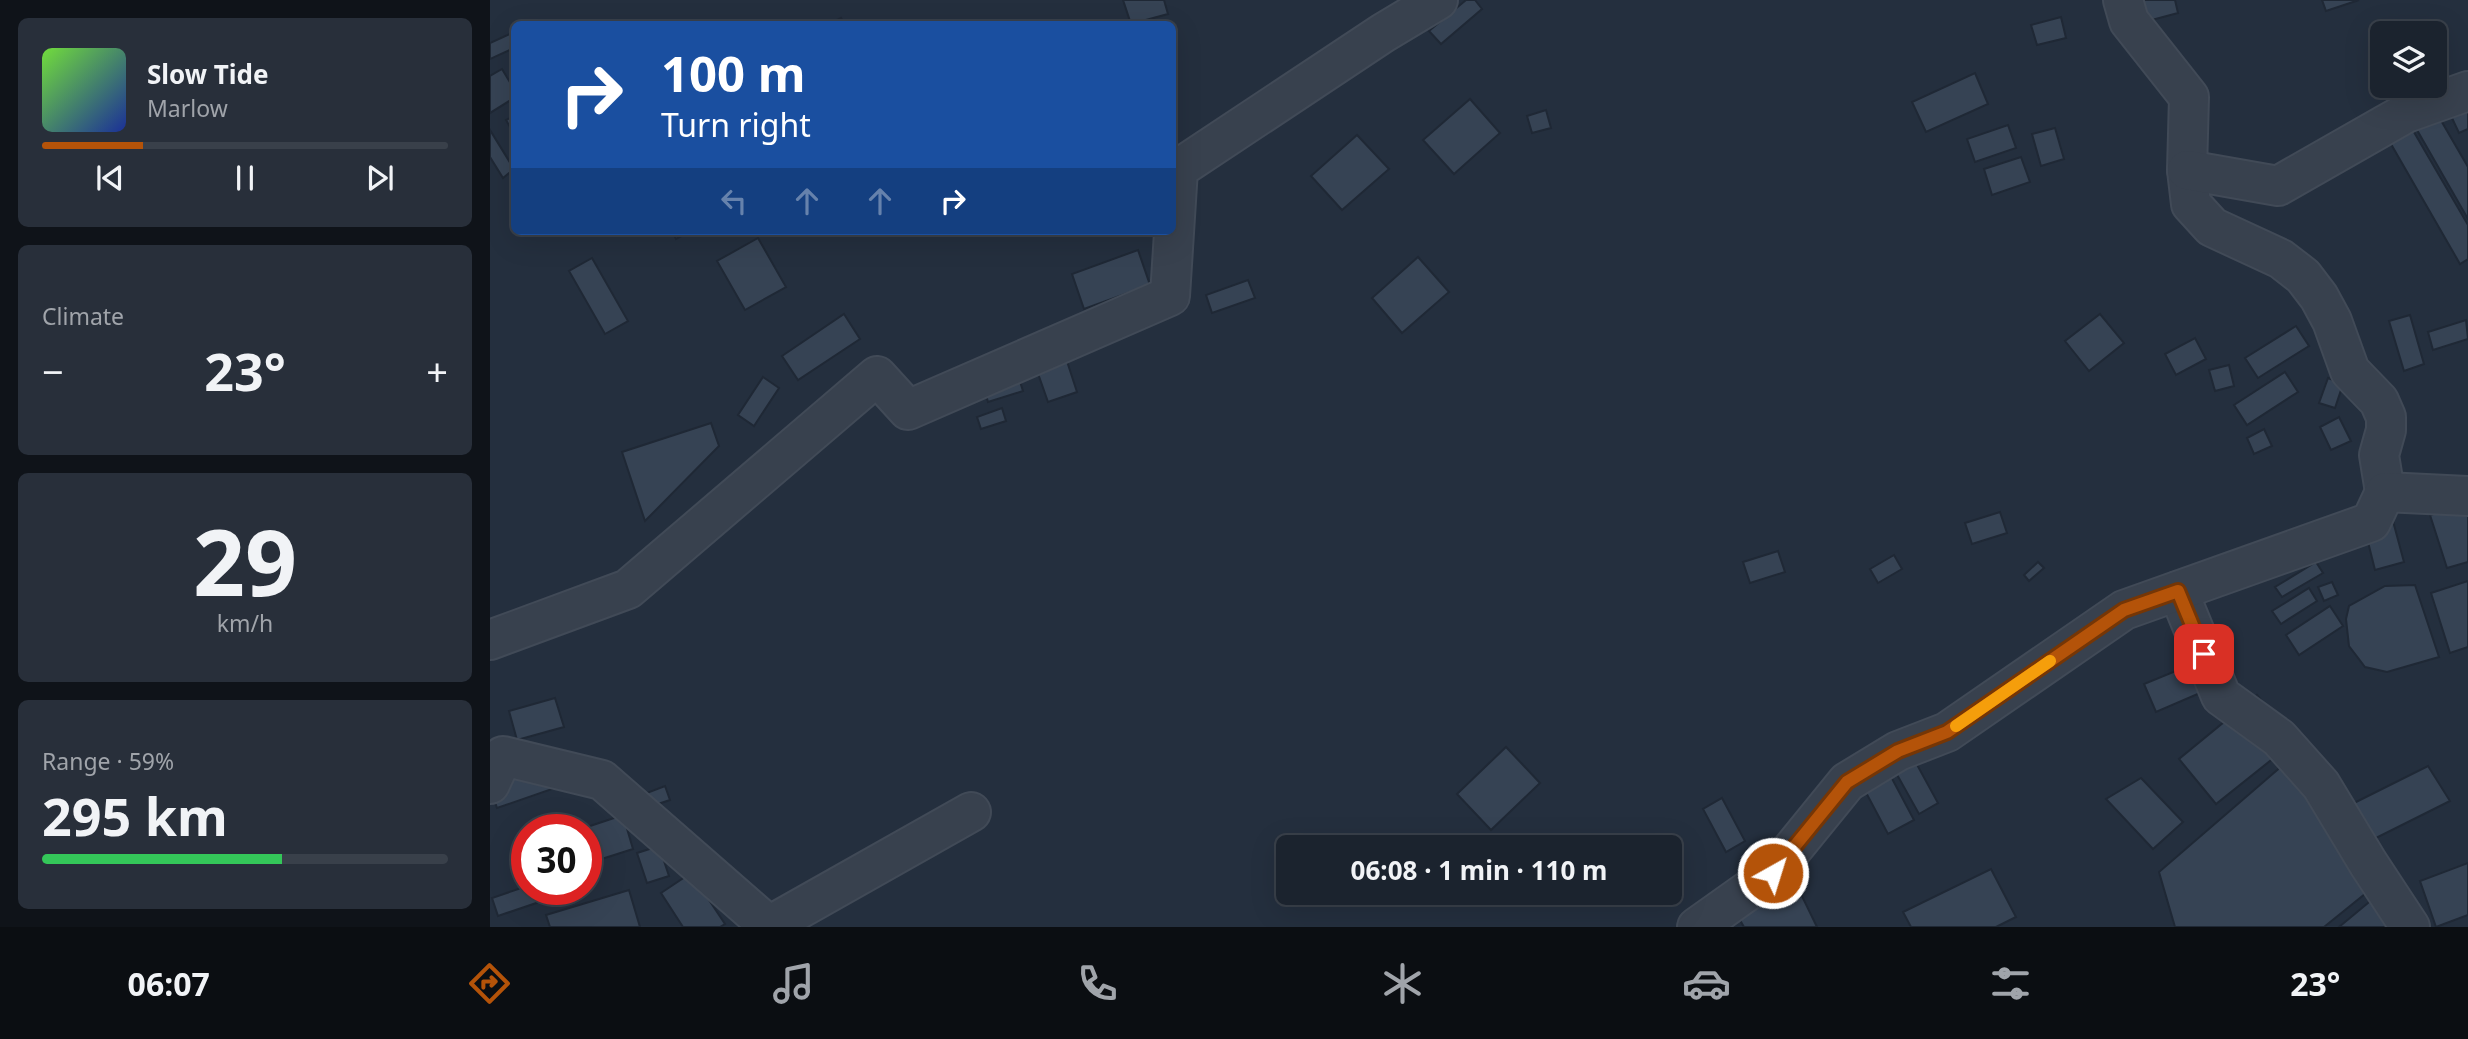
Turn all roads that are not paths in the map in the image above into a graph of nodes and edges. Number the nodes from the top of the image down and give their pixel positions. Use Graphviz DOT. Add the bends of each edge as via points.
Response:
graph roads {
  1 [pos="1438,0"];
  2 [pos="2123,0"];
  3 [pos="2468,91"];
  4 [pos="2187,170"];
  5 [pos="1176,201"];
  6 [pos="1174,235"];
  7 [pos="2385,492"];
  8 [pos="2468,496"];
  9 [pos="2178,591"];
  10 [pos="490,640"];
  11 [pos="490,784"];
  12 [pos="971,811"];
  13 [pos="1697,927"];
  14 [pos="2410,927"];
  1 -- 5 [label="street" via="1178,169"];
  2 -- 4 [label="street" via="2129,21 2189,97"];
  3 -- 4 [label="street" via="2406,113 2278,186"];
  4 -- 7 [label="street" via="2191,204 2212,227 2281,260 2303,276 2319,297 2350,371 2379,401 2386,417 2379,455"];
  6 -- 10 [label="street" via="1170,296 908,410 877,376 628,589"];
  7 -- 8 [label="street"];
  7 -- 9 [label="street" via="2371,522"];
  9 -- 13 [label="street" via="2124,610 1947,732 1898,751 1847,782 1773,873"];
  9 -- 14 [label="street" via="2221,696 2279,738 2321,785"];
  11 -- 12 [label="street" via="503,756 602,780 769,926"];
}
